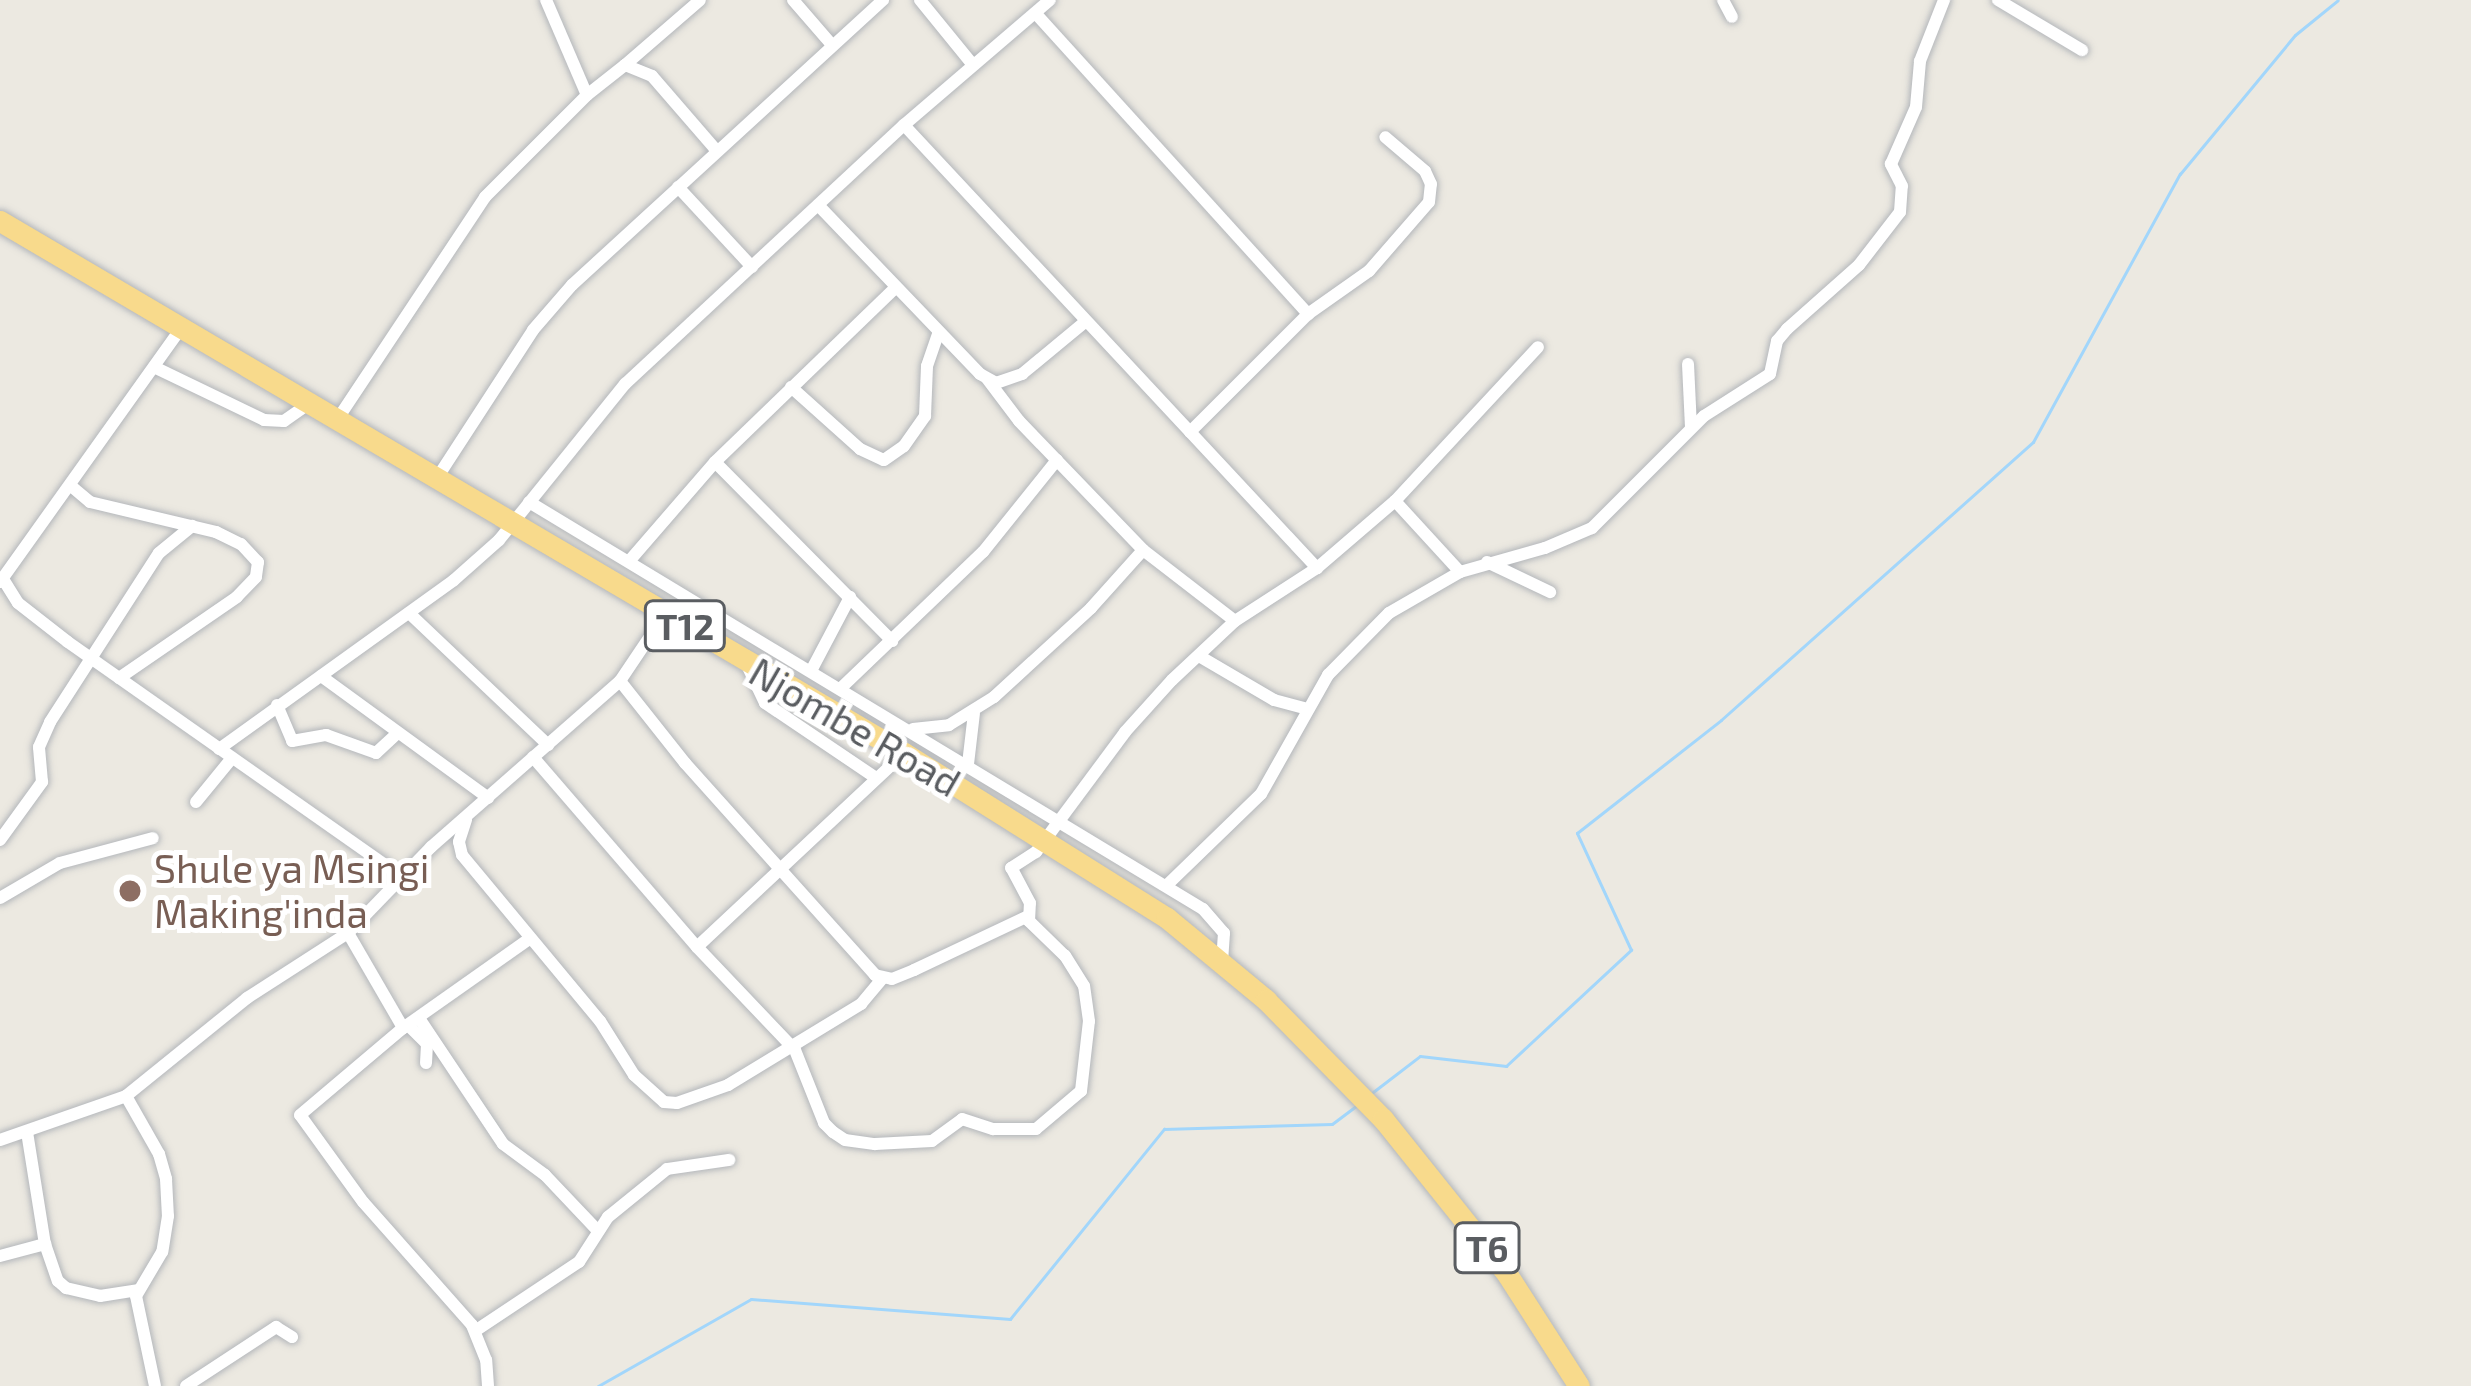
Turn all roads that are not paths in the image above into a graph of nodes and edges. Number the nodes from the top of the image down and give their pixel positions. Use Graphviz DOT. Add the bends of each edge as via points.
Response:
graph roads {
  1 [pos="546,0"];
  2 [pos="700,0"];
  3 [pos="793,0"];
  4 [pos="883,0"];
  5 [pos="920,0"];
  6 [pos="1050,0"];
  7 [pos="1723,0"];
  8 [pos="1944,0"];
  9 [pos="1998,0"];
  10 [pos="1037,15"];
  11 [pos="1732,17"];
  12 [pos="832,45"];
  13 [pos="2082,50"];
  14 [pos="974,64"];
  15 [pos="625,65"];
  16 [pos="587,95"];
  17 [pos="904,125"];
  18 [pos="1385,137"];
  19 [pos="716,150"];
  20 [pos="678,187"];
  21 [pos="818,205"];
  22 [pos="0,221"];
  23 [pos="752,267"];
  24 [pos="895,288"];
  25 [pos="1308,314"];
  26 [pos="1086,321"];
  27 [pos="180,330"];
  28 [pos="939,332"];
  29 [pos="1538,346"];
  30 [pos="1688,364"];
  31 [pos="154,367"];
  32 [pos="987,379"];
  33 [pos="791,387"];
  34 [pos="308,404"];
  35 [pos="337,420"];
  36 [pos="1691,428"];
  37 [pos="1190,432"];
  38 [pos="1057,460"];
  39 [pos="715,462"];
  40 [pos="437,478"];
  41 [pos="70,486"];
  42 [pos="1395,501"];
  43 [pos="529,502"];
  44 [pos="514,523"];
  45 [pos="193,526"];
  46 [pos="1143,550"];
  47 [pos="631,559"];
  48 [pos="1487,562"];
  49 [pos="1317,568"];
  50 [pos="1460,572"];
  51 [pos="1,580"];
  52 [pos="1550,592"];
  53 [pos="850,598"];
  54 [pos="409,613"];
  55 [pos="665,614"];
  56 [pos="1234,621"];
  57 [pos="892,640"];
  58 [pos="1199,656"];
  59 [pos="90,657"];
  60 [pos="746,663"];
  61 [pos="811,670"];
  62 [pos="321,676"];
  63 [pos="118,678"];
  64 [pos="620,681"];
  65 [pos="841,688"];
  66 [pos="277,705"];
  67 [pos="1304,708"];
  68 [pos="974,713"];
  69 [pos="910,729"];
  70 [pos="394,735"];
  71 [pos="548,746"];
  72 [pos="219,749"];
  73 [pos="904,753"];
  74 [pos="232,758"];
  75 [pos="533,758"];
  76 [pos="968,764"];
  77 [pos="876,778"];
  78 [pos="488,798"];
  79 [pos="196,802"];
  80 [pos="466,819"];
  81 [pos="1050,830"];
  82 [pos="153,838"];
  83 [pos="0,840"];
  84 [pos="781,867"];
  85 [pos="402,878"];
  86 [pos="1166,886"];
  87 [pos="0,898"];
  88 [pos="1028,916"];
  89 [pos="348,934"];
  90 [pos="529,939"];
  91 [pos="697,947"];
  92 [pos="1222,963"];
  93 [pos="882,979"];
  94 [pos="410,1024"];
  95 [pos="790,1045"];
  96 [pos="426,1063"];
  97 [pos="1340,1073"];
  98 [pos="127,1096"];
  99 [pos="27,1132"];
  100 [pos="0,1140"];
  101 [pos="729,1160"];
  102 [pos="597,1231"];
  103 [pos="45,1244"];
  104 [pos="0,1256"];
  105 [pos="138,1290"];
  106 [pos="476,1331"];
  107 [pos="292,1336"];
  108 [pos="155,1386"];
  109 [pos="186,1386"];
  110 [pos="488,1386"];
  111 [pos="1579,1386"];
  1 -- 16 [label="street"];
  2 -- 15 [label="street"];
  3 -- 12 [label="street"];
  4 -- 12 [label="street"];
  5 -- 14 [label="street"];
  6 -- 10 [label="street"];
  7 -- 11 [label="street"];
  8 -- 36 [label="street" via="1920,62 1916,107 1891,164 1900,212 1859,265 1787,329 1770,374"];
  9 -- 13 [label="street"];
  10 -- 14 [label="street"];
  10 -- 25 [label="street"];
  12 -- 19 [label="street"];
  14 -- 17 [label="street"];
  15 -- 16 [label="street"];
  15 -- 19 [label="street" via="652,76"];
  16 -- 35 [label="street" via="458,230"];
  17 -- 21 [label="street"];
  17 -- 26 [label="street"];
  18 -- 25 [label="street" via="1425,171 1429,202 1369,272"];
  19 -- 20 [label="street"];
  20 -- 23 [label="street"];
  20 -- 40 [label="street" via="533,330"];
  21 -- 23 [label="street"];
  21 -- 24 [label="street"];
  22 -- 27 [label="highway, Njombe Road / T12"];
  23 -- 43 [label="street" via="625,384"];
  24 -- 28 [label="street"];
  24 -- 33 [label="street"];
  25 -- 37 [label="street"];
  26 -- 32 [label="street" via="1022,374"];
  26 -- 37 [label="street"];
  27 -- 31 [label="street"];
  27 -- 34 [label="highway, Njombe Road / T12"];
  28 -- 32 [label="street"];
  28 -- 33 [label="street" via="927,366 925,416 884,460 860,449"];
  29 -- 42 [label="street"];
  30 -- 36 [label="street"];
  31 -- 34 [label="street" via="264,420 291,418"];
  31 -- 41 [label="street"];
  32 -- 38 [label="street"];
  33 -- 39 [label="street"];
  34 -- 35 [label="highway, Njombe Road / T12"];
  35 -- 40 [label="highway, Njombe Road / T12"];
  36 -- 48 [label="street" via="1592,528"];
  37 -- 49 [label="street"];
  38 -- 46 [label="street"];
  38 -- 57 [label="street" via="1014,519"];
  39 -- 47 [label="street"];
  39 -- 53 [label="street"];
  40 -- 44 [label="highway, Njombe Road / T12"];
  41 -- 45 [label="street" via="90,502"];
  41 -- 51 [label="street"];
  42 -- 49 [label="street"];
  42 -- 50 [label="street"];
  43 -- 44 [label="street"];
  43 -- 47 [label="street"];
  44 -- 54 [label="street"];
  44 -- 55 [label="highway, Njombe Road / T12"];
  45 -- 59 [label="street" via="164,545"];
  45 -- 63 [label="street" via="248,549 258,562 256,577"];
  46 -- 56 [label="street"];
  46 -- 68 [label="street"];
  47 -- 61 [label="street"];
  48 -- 50 [label="street"];
  48 -- 52 [label="street"];
  49 -- 56 [label="street"];
  50 -- 67 [label="street" via="1389,613"];
  51 -- 59 [label="street"];
  53 -- 57 [label="street"];
  53 -- 61 [label="street"];
  54 -- 62 [label="street"];
  54 -- 71 [label="street"];
  55 -- 60 [label="highway, Njombe Road / T12"];
  55 -- 64 [label="street"];
  56 -- 58 [label="street"];
  57 -- 65 [label="street"];
  58 -- 67 [label="street" via="1274,700"];
  58 -- 81 [label="street" via="1136,719"];
  59 -- 63 [label="street"];
  59 -- 83 [label="street" via="40,739 36,795"];
  60 -- 73 [label="highway, Njombe Road / T12"];
  60 -- 77 [label="street" via="765,703"];
  61 -- 65 [label="street"];
  62 -- 66 [label="street"];
  62 -- 70 [label="street"];
  63 -- 72 [label="street"];
  64 -- 71 [label="street"];
  64 -- 84 [label="street"];
  65 -- 69 [label="street"];
  66 -- 70 [label="street" via="292,740 326,735 376,753"];
  66 -- 72 [label="street"];
  67 -- 86 [label="street" via="1261,794"];
  68 -- 69 [label="street" via="931,730"];
  68 -- 76 [label="street"];
  69 -- 76 [label="street"];
  70 -- 78 [label="street"];
  71 -- 75 [label="street"];
  72 -- 74 [label="street"];
  73 -- 77 [label="street"];
  73 -- 81 [label="highway, Njombe Road / T12"];
  74 -- 79 [label="street"];
  74 -- 85 [label="street"];
  75 -- 78 [label="street"];
  75 -- 91 [label="street"];
  76 -- 81 [label="street"];
  77 -- 84 [label="street"];
  78 -- 80 [label="street"];
  80 -- 85 [label="street"];
  80 -- 90 [label="street" via="462,855"];
  81 -- 86 [label="street"];
  81 -- 88 [label="street" via="1011,868 1030,903"];
  81 -- 92 [label="highway, Njombe Road / T12"];
  82 -- 87 [label="street" via="60,863"];
  84 -- 91 [label="street"];
  84 -- 93 [label="street"];
  85 -- 89 [label="street"];
  86 -- 92 [label="street" via="1218,922"];
  88 -- 93 [label="street"];
  88 -- 95 [label="street" via="1071,963 1089,1021 1081,1091 1036,1129 993,1129 962,1118 932,1141 845,1140 824,1123"];
  89 -- 94 [label="street"];
  89 -- 98 [label="street" via="247,998"];
  90 -- 94 [label="street"];
  90 -- 95 [label="street" via="664,1102 722,1088"];
  91 -- 95 [label="street"];
  92 -- 97 [label="highway, Njombe Road / T12"];
  93 -- 95 [label="street" via="861,1004"];
  94 -- 96 [label="street" via="427,1044"];
  94 -- 102 [label="street" via="503,1144"];
  94 -- 106 [label="street" via="305,1106 301,1119"];
  97 -- 111 [label="highway, Njombe Road / T6" via="1507,1274"];
  98 -- 99 [label="street"];
  98 -- 105 [label="street" via="159,1154 169,1216 162,1252"];
  99 -- 100 [label="street"];
  99 -- 103 [label="street"];
  101 -- 102 [label="street" via="667,1169"];
  102 -- 106 [label="street" via="578,1262"];
  103 -- 104 [label="street"];
  103 -- 105 [label="street" via="66,1288 100,1296"];
  105 -- 108 [label="street"];
  106 -- 110 [label="street"];
  107 -- 109 [label="street" via="276,1327"];
}
